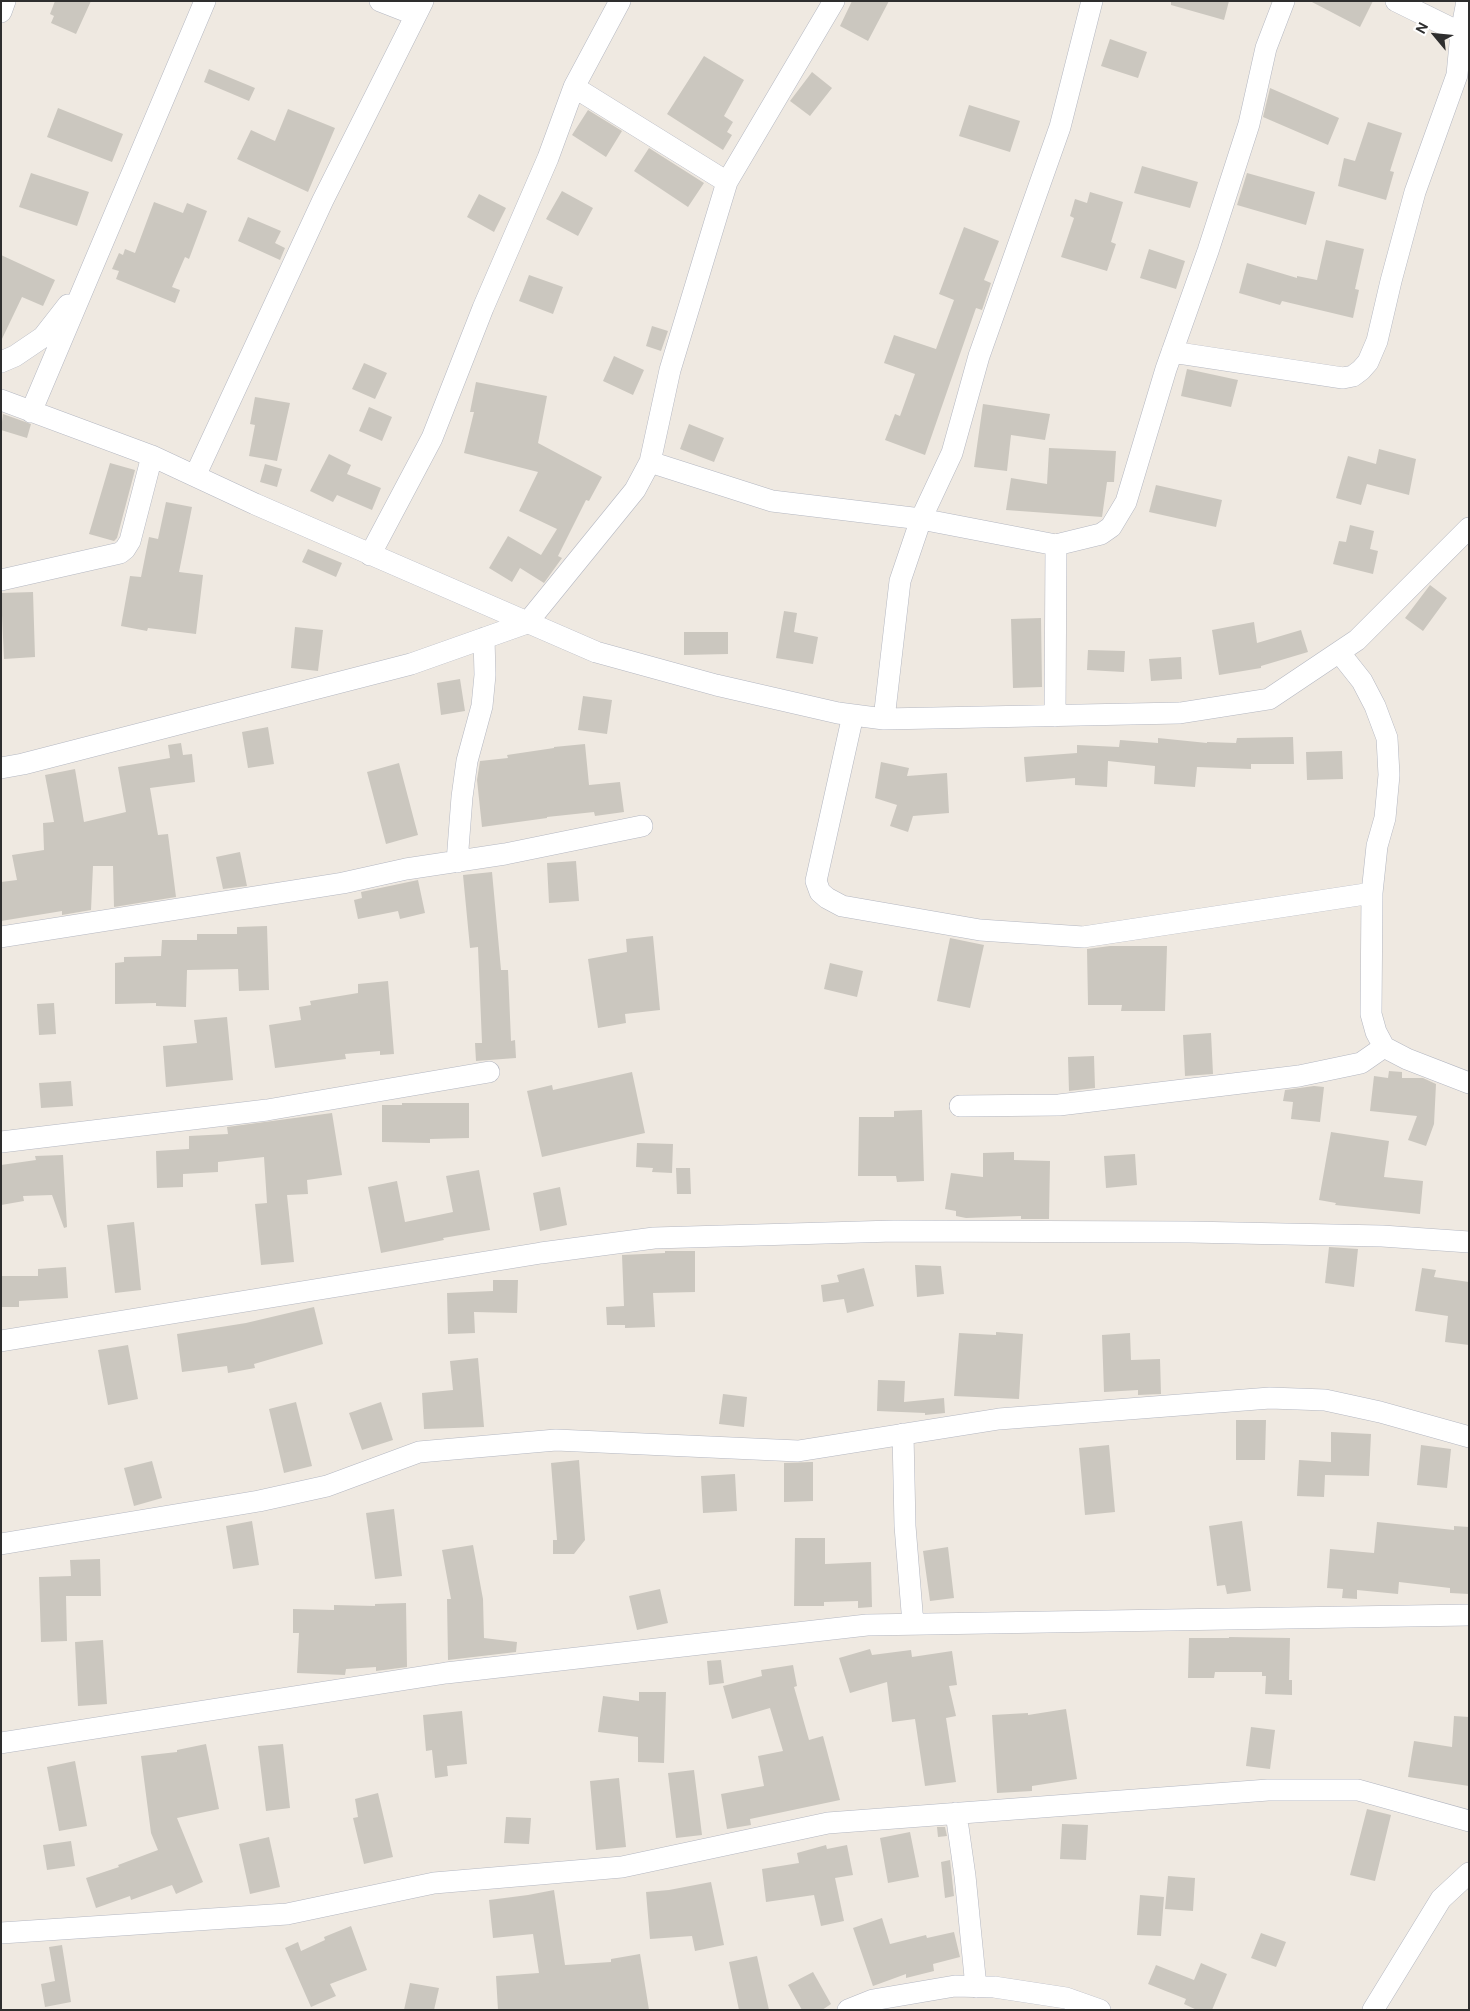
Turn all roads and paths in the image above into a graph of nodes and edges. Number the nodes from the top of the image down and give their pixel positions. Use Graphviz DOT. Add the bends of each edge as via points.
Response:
graph roads {
  1 [pos="5,1"];
  2 [pos="205,1"];
  3 [pos="380,1"];
  4 [pos="620,1"];
  5 [pos="834,1"];
  6 [pos="1092,1"];
  7 [pos="1284,1"];
  8 [pos="1396,1"];
  9 [pos="1467,1"];
  10 [pos="420,8"];
  11 [pos="1,12"];
  12 [pos="1461,33"];
  13 [pos="574,87"];
  14 [pos="727,182"];
  15 [pos="86,283"];
  16 [pos="1172,352"];
  17 [pos="1,362"];
  18 [pos="1,400"];
  19 [pos="31,412"];
  20 [pos="152,456"];
  21 [pos="650,462"];
  22 [pos="194,476"];
  23 [pos="921,520"];
  24 [pos="1469,528"];
  25 [pos="1056,545"];
  26 [pos="370,555"];
  27 [pos="1,580"];
  28 [pos="527,623"];
  29 [pos="484,638"];
  30 [pos="1339,652"];
  31 [pos="853,715"];
  32 [pos="1055,716"];
  33 [pos="884,719"];
  34 [pos="1,768"];
  35 [pos="642,826"];
  36 [pos="457,862"];
  37 [pos="1372,893"];
  38 [pos="1,937"];
  39 [pos="1384,1047"];
  40 [pos="488,1072"];
  41 [pos="1469,1082"];
  42 [pos="960,1106"];
  43 [pos="1,1142"];
  44 [pos="1469,1242"];
  45 [pos="1,1340"];
  46 [pos="903,1434"];
  47 [pos="1469,1437"];
  48 [pos="1,1544"];
  49 [pos="1469,1615"];
  50 [pos="913,1624"];
  51 [pos="1,1743"];
  52 [pos="956,1813"];
  53 [pos="1469,1821"];
  54 [pos="1469,1873"];
  55 [pos="1,1933"];
  56 [pos="976,1986"];
  57 [pos="894,2003"];
  58 [pos="848,2010"];
  59 [pos="1100,2010"];
  60 [pos="1373,2010"];
  1 -- 11 [label="street"];
  2 -- 15 [label="street"];
  3 -- 10 [label="street"];
  4 -- 13 [label="street"];
  5 -- 14 [label="street"];
  6 -- 23 [label="street" via="1060,126 979,356 952,453"];
  7 -- 16 [label="street" via="1266,48 1243,142"];
  8 -- 12 [label="street"];
  9 -- 12 [label="street"];
  10 -- 22 [label="street" via="323,200"];
  12 -- 16 [label="street" via="1457,75 1415,192 1377,341 1368,362 1353,376 1344,378"];
  13 -- 14 [label="street"];
  13 -- 26 [label="street" via="548,158 483,308 432,438"];
  14 -- 21 [label="street" via="670,370"];
  15 -- 17 [label="street" via="43,337"];
  15 -- 19 [label="street"];
  16 -- 25 [label="street" via="1126,502 1119,515 1101,534"];
  18 -- 19 [label="street"];
  19 -- 20 [label="street"];
  20 -- 22 [label="street"];
  20 -- 27 [label="street" via="130,541 125,549"];
  21 -- 23 [label="street" via="772,501"];
  21 -- 28 [label="street" via="635,490"];
  22 -- 26 [label="street"];
  23 -- 25 [label="street"];
  23 -- 33 [label="street" via="900,581"];
  24 -- 30 [label="street" via="1357,640"];
  25 -- 32 [label="street"];
  26 -- 28 [label="street"];
  28 -- 29 [label="street"];
  28 -- 31 [label="street" via="605,655 716,685"];
  29 -- 34 [label="street" via="411,664"];
  29 -- 36 [label="street" via="482,706 462,797"];
  30 -- 32 [label="street" via="1269,699 1180,713"];
  30 -- 37 [label="street" via="1362,681 1387,738 1389,775 1385,818 1377,846"];
  31 -- 33 [label="street"];
  31 -- 37 [label="street" via="816,881 820,892 842,906 980,930 1083,937"];
  32 -- 33 [label="street"];
  35 -- 36 [label="street"];
  36 -- 38 [label="street"];
  37 -- 39 [label="street" via="1371,1014"];
  39 -- 41 [label="street"];
  39 -- 42 [label="street" via="1362,1063 1299,1076 1059,1105"];
  40 -- 43 [label="street" via="267,1110"];
  44 -- 45 [label="street" via="1382,1236 1189,1232 894,1231 654,1238 531,1254"];
  46 -- 47 [label="street" via="999,1419 1270,1398 1325,1400"];
  46 -- 48 [label="street" via="798,1451 556,1440 419,1452 327,1486 268,1499"];
  46 -- 50 [label="street" via="905,1526"];
  49 -- 50 [label="street"];
  50 -- 51 [label="street" via="867,1625 446,1673"];
  52 -- 53 [label="street" via="1268,1790 1358,1790"];
  52 -- 55 [label="street" via="828,1823 622,1867 434,1883 287,1914"];
  52 -- 56 [label="street"];
  54 -- 60 [label="street" via="1441,1899"];
  56 -- 57 [label="street" via="955,1986"];
  56 -- 59 [label="street" via="1066,1998"];
  57 -- 58 [label="street" via="873,2000"];
}
